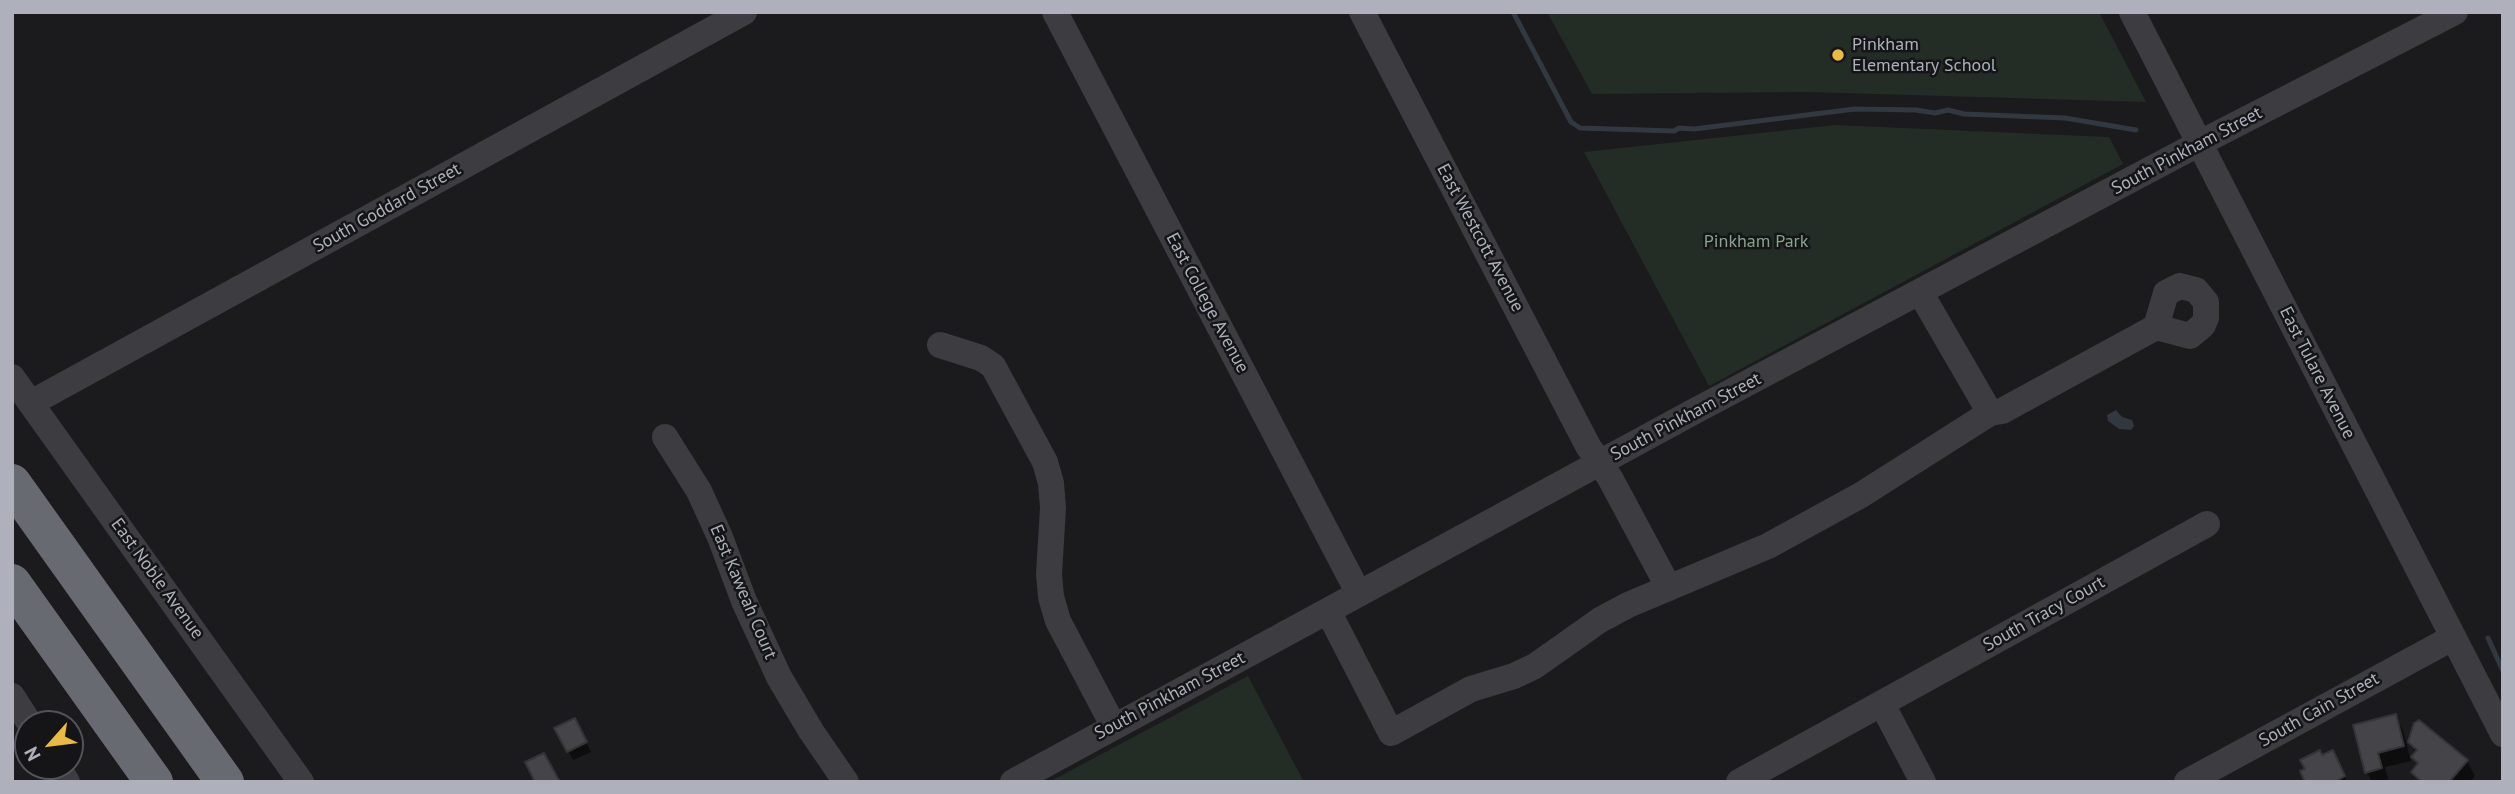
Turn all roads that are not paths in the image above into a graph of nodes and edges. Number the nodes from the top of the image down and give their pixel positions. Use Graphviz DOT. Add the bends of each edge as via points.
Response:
graph roads {
  1 [pos="744,12"];
  2 [pos="1055,12"];
  3 [pos="1362,12"];
  4 [pos="2132,12"];
  5 [pos="2455,12"];
  6 [pos="2200,143"];
  7 [pos="1920,292"];
  8 [pos="2156,327"];
  9 [pos="940,345"];
  10 [pos="12,377"];
  11 [pos="31,403"];
  12 [pos="1990,414"];
  13 [pos="665,437"];
  14 [pos="1600,463"];
  15 [pos="12,483"];
  16 [pos="2207,524"];
  17 [pos="12,583"];
  18 [pos="1669,588"];
  19 [pos="1359,594"];
  20 [pos="1328,611"];
  21 [pos="2452,638"];
  22 [pos="1882,704"];
  23 [pos="1114,727"];
  24 [pos="2503,734"];
  25 [pos="2189,781"];
  26 [pos="153,782"];
  27 [pos="225,782"];
  28 [pos="301,782"];
  29 [pos="846,782"];
  30 [pos="1013,782"];
  31 [pos="1740,782"];
  32 [pos="1923,782"];
  1 -- 11 [label="street, South Goddard Street"];
  2 -- 19 [label="street, East College Avenue"];
  3 -- 14 [label="street, East Westcott Avenue"];
  4 -- 6 [label="street, East Tulare Avenue"];
  5 -- 6 [label="street, South Pinkham Street"];
  6 -- 7 [label="street, South Pinkham Street"];
  6 -- 21 [label="street, East Tulare Avenue"];
  7 -- 12 [label="street"];
  7 -- 14 [label="street, South Pinkham Street"];
  8 -- 12 [label="street"];
  9 -- 23 [label="street" via="993,366 1045,462 1053,508 1051,597 1058,621"];
  10 -- 11 [label="street, East Noble Avenue"];
  11 -- 28 [label="street, East Noble Avenue"];
  12 -- 18 [label="street" via="1861,495 1768,546"];
  13 -- 29 [label="street, East Kaweah Court" via="699,491 779,677"];
  14 -- 18 [label="street, South Pinkham Street"];
  14 -- 19 [label="street, South Pinkham Street"];
  15 -- 27 [label="highway"];
  16 -- 22 [label="street, South Tracy Court"];
  17 -- 26 [label="highway"];
  18 -- 20 [label="street" via="1600,620 1535,666 1471,689 1391,733"];
  19 -- 20 [label="street, South Pinkham Street"];
  20 -- 23 [label="street, South Pinkham Street"];
  21 -- 24 [label="street, East Tulare Avenue"];
  21 -- 25 [label="street, South Cain Street"];
  22 -- 31 [label="street, South Tracy Court"];
  22 -- 32 [label="street"];
  23 -- 30 [label="street, South Pinkham Street"];
}
